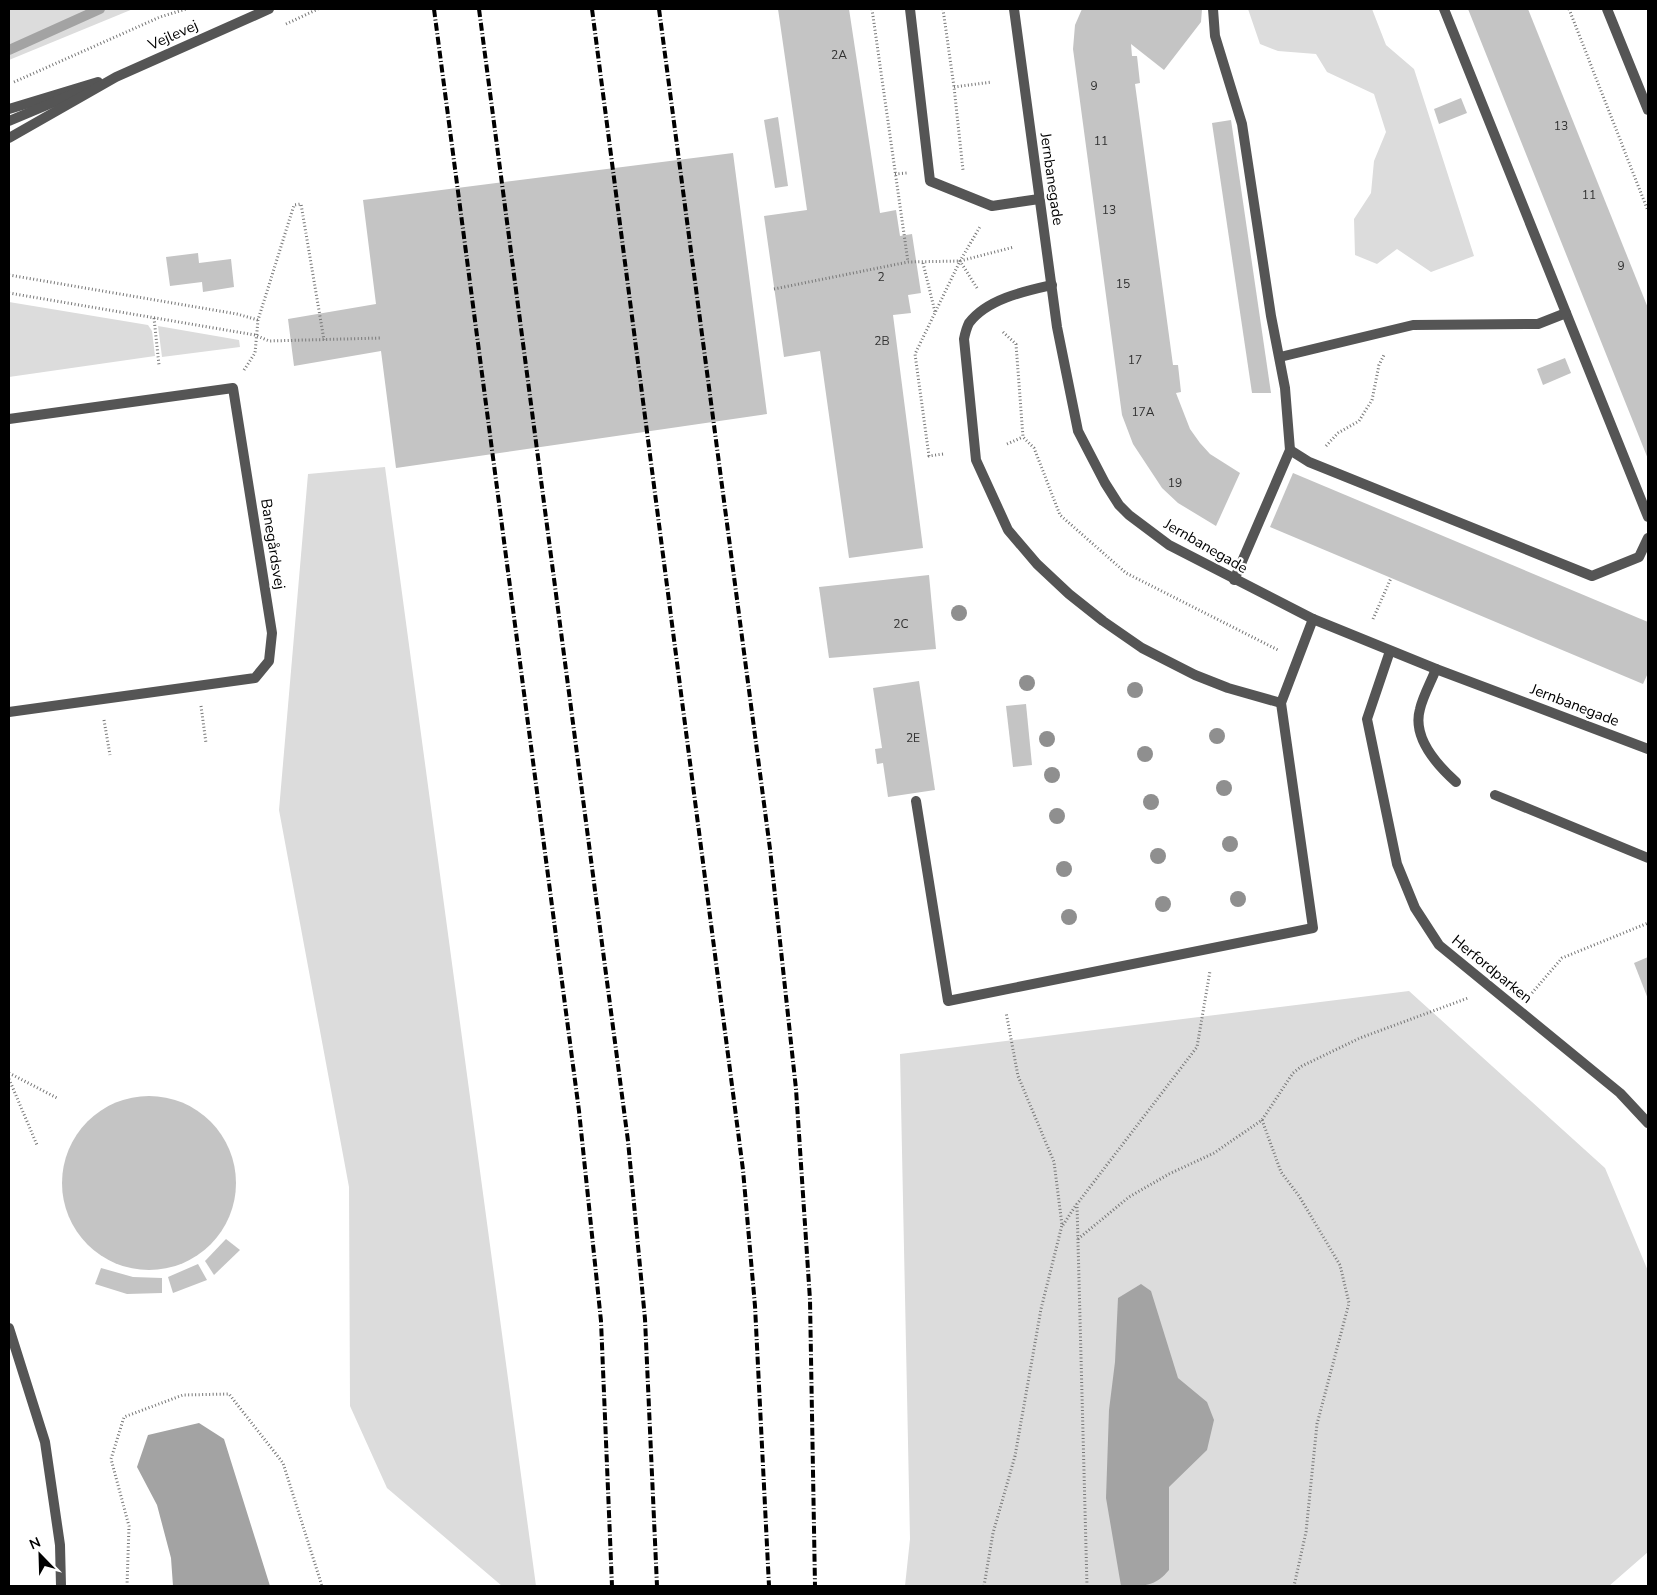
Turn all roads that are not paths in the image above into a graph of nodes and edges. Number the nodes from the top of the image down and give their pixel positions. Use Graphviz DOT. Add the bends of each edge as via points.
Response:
graph roads {
  1 [pos="269,9"];
  2 [pos="910,9"];
  3 [pos="1014,9"];
  4 [pos="1212,9"];
  5 [pos="1444,9"];
  6 [pos="1607,9"];
  7 [pos="116,77"];
  8 [pos="9,109"];
  9 [pos="1648,110"];
  10 [pos="9,121"];
  11 [pos="9,138"];
  12 [pos="1039,199"];
  13 [pos="1052,286"];
  14 [pos="1566,313"];
  15 [pos="1280,357"];
  16 [pos="9,419"];
  17 [pos="1290,450"];
  18 [pos="1648,517"];
  19 [pos="1648,538"];
  20 [pos="1234,580"];
  21 [pos="1313,619"];
  22 [pos="1390,651"];
  23 [pos="1436,669"];
  24 [pos="1280,703"];
  25 [pos="9,712"];
  26 [pos="1648,749"];
  27 [pos="1456,782"];
  28 [pos="1494,795"];
  29 [pos="916,801"];
  30 [pos="1648,858"];
  31 [pos="1648,1123"];
  32 [pos="9,1331"];
  33 [pos="61,1586"];
  1 -- 7 [label="street, Vejlevej"];
  2 -- 12 [label="street" via="930,181 992,206"];
  3 -- 12 [label="street, Jernbanegade"];
  4 -- 15 [label="street" via="1215,36 1242,124"];
  5 -- 14 [label="street"];
  6 -- 9 [label="street"];
  7 -- 8 [label="street, Vejlevej"];
  7 -- 10 [label="street"];
  7 -- 11 [label="street, Vejlevej"];
  12 -- 13 [label="street, Jernbanegade"];
  13 -- 20 [label="street, Jernbanegade" via="1078,431 1105,483 1129,515 1169,545"];
  13 -- 24 [label="street" via="1024,291 988,307 969,324 964,338 976,460 1008,530 1069,594 1142,648 1195,675"];
  14 -- 15 [label="street" via="1538,324 1413,325"];
  14 -- 18 [label="street"];
  15 -- 17 [label="street"];
  16 -- 25 [label="street, Banegårdsvej" via="233,388 272,633 269,661 255,678"];
  17 -- 19 [label="street" via="1309,462 1592,576 1639,557"];
  17 -- 20 [label="street"];
  20 -- 21 [label="street, Jernbanegade"];
  21 -- 22 [label="street, Jernbanegade"];
  21 -- 24 [label="street"];
  22 -- 23 [label="street, Jernbanegade"];
  22 -- 31 [label="street, Herfordparken" via="1367,719 1397,864 1415,908 1439,945 1620,1093"];
  23 -- 26 [label="street, Jernbanegade"];
  23 -- 27 [label="street" via="1419,711 1421,734 1436,765"];
  24 -- 29 [label="street" via="1313,928 948,1001"];
  28 -- 30 [label="street"];
  32 -- 33 [label="street" via="45,1442 60,1545"];
}
